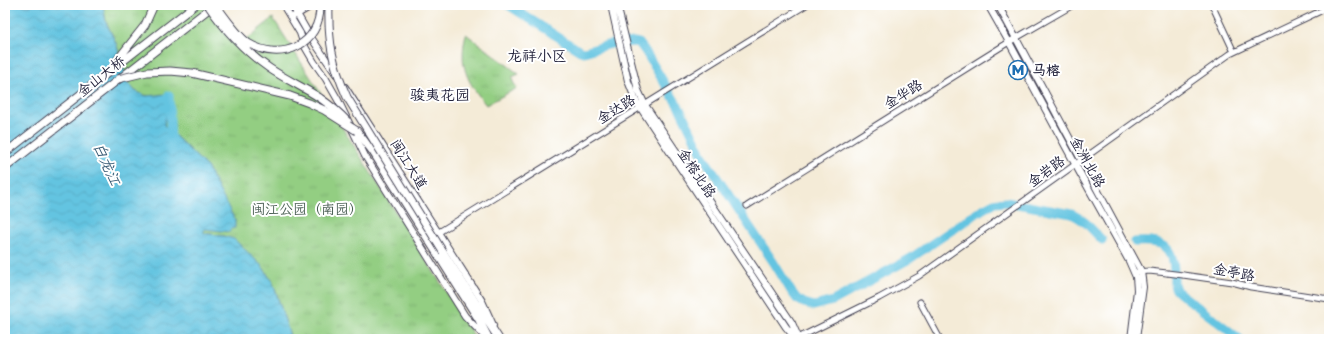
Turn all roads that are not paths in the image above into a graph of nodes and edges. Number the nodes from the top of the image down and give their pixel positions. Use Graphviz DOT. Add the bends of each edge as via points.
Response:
graph roads {
  1 [pos="154,5"];
  2 [pos="195,5"];
  3 [pos="208,5"];
  4 [pos="215,5"];
  5 [pos="282,5"];
  6 [pos="292,5"];
  7 [pos="313,5"];
  8 [pos="320,5"];
  9 [pos="329,5"];
  10 [pos="611,5"];
  11 [pos="617,5"];
  12 [pos="806,5"];
  13 [pos="988,5"];
  14 [pos="998,5"];
  15 [pos="1073,5"];
  16 [pos="1212,5"];
  17 [pos="1329,7"];
  18 [pos="297,14"];
  19 [pos="290,18"];
  20 [pos="620,32"];
  21 [pos="1016,38"];
  22 [pos="1009,42"];
  23 [pos="1234,52"];
  24 [pos="109,71"];
  25 [pos="118,79"];
  26 [pos="643,107"];
  27 [pos="357,131"];
  28 [pos="5,153"];
  29 [pos="1078,163"];
  30 [pos="5,168"];
  31 [pos="747,206"];
  32 [pos="438,232"];
  33 [pos="441,253"];
  34 [pos="1138,272"];
  35 [pos="1329,299"];
  36 [pos="920,302"];
  37 [pos="488,339"];
  38 [pos="499,339"];
  39 [pos="797,339"];
  40 [pos="940,339"];
  41 [pos="1131,339"];
  42 [pos="1136,339"];
  1 -- 24 [label="highway" via="145,25"];
  2 -- 24 [label="highway, 金山大桥"];
  3 -- 27 [label="highway, bridge" via="221,24 249,54 336,109"];
  4 -- 8 [label="highway, bridge" via="247,42 262,50 280,52 295,48 309,39 316,27"];
  4 -- 25 [label="highway, 金山大桥, bridge"];
  5 -- 19 [label="main road"];
  6 -- 18 [label="main road, 闽江大道"];
  7 -- 18 [label="main road"];
  9 -- 33 [label="highway, bridge" via="331,52 338,78"];
  10 -- 20 [label="main road, 金榕北路"];
  11 -- 20 [label="main road, 金榕北路"];
  12 -- 26 [label="street, 金达路"];
  13 -- 22 [label="main road, 金洲北路"];
  14 -- 21 [label="main road, 金洲北路"];
  15 -- 21 [label="street, 金华路"];
  16 -- 23 [label="street"];
  17 -- 23 [label="street, 金岩路"];
  18 -- 19 [label="main road"];
  18 -- 32 [label="main road, 闽江大道"];
  19 -- 37 [label="main road" via="338,100 365,156 465,316"];
  20 -- 26 [label="main road, 金榕北路" via="632,94"];
  21 -- 22 [label="street, 金华路"];
  21 -- 29 [label="main road, 金洲北路"];
  22 -- 29 [label="main road, 金洲北路"];
  22 -- 31 [label="street, 金华路"];
  23 -- 29 [label="street, 金岩路"];
  24 -- 28 [label="highway, 金山大桥"];
  25 -- 27 [label="highway, bridge" via="170,70 192,73 302,100 324,110"];
  25 -- 30 [label="highway, 金山大桥"];
  26 -- 32 [label="street, 金达路"];
  26 -- 39 [label="main road, 金榕北路" via="786,327"];
  27 -- 33 [label="highway"];
  29 -- 34 [label="main road, 金洲北路"];
  29 -- 39 [label="street, 金岩路" via="913,280"];
  32 -- 38 [label="main road, 闽江大道" via="482,301"];
  33 -- 37 [label="highway"];
  33 -- 38 [label="highway"];
  34 -- 35 [label="street, 金亭路, bridge" via="1183,275"];
  34 -- 41 [label="main road, 金洲北路"];
  34 -- 42 [label="main road, 金洲北路" via="1143,286"];
  36 -- 40 [label="street"];
}
